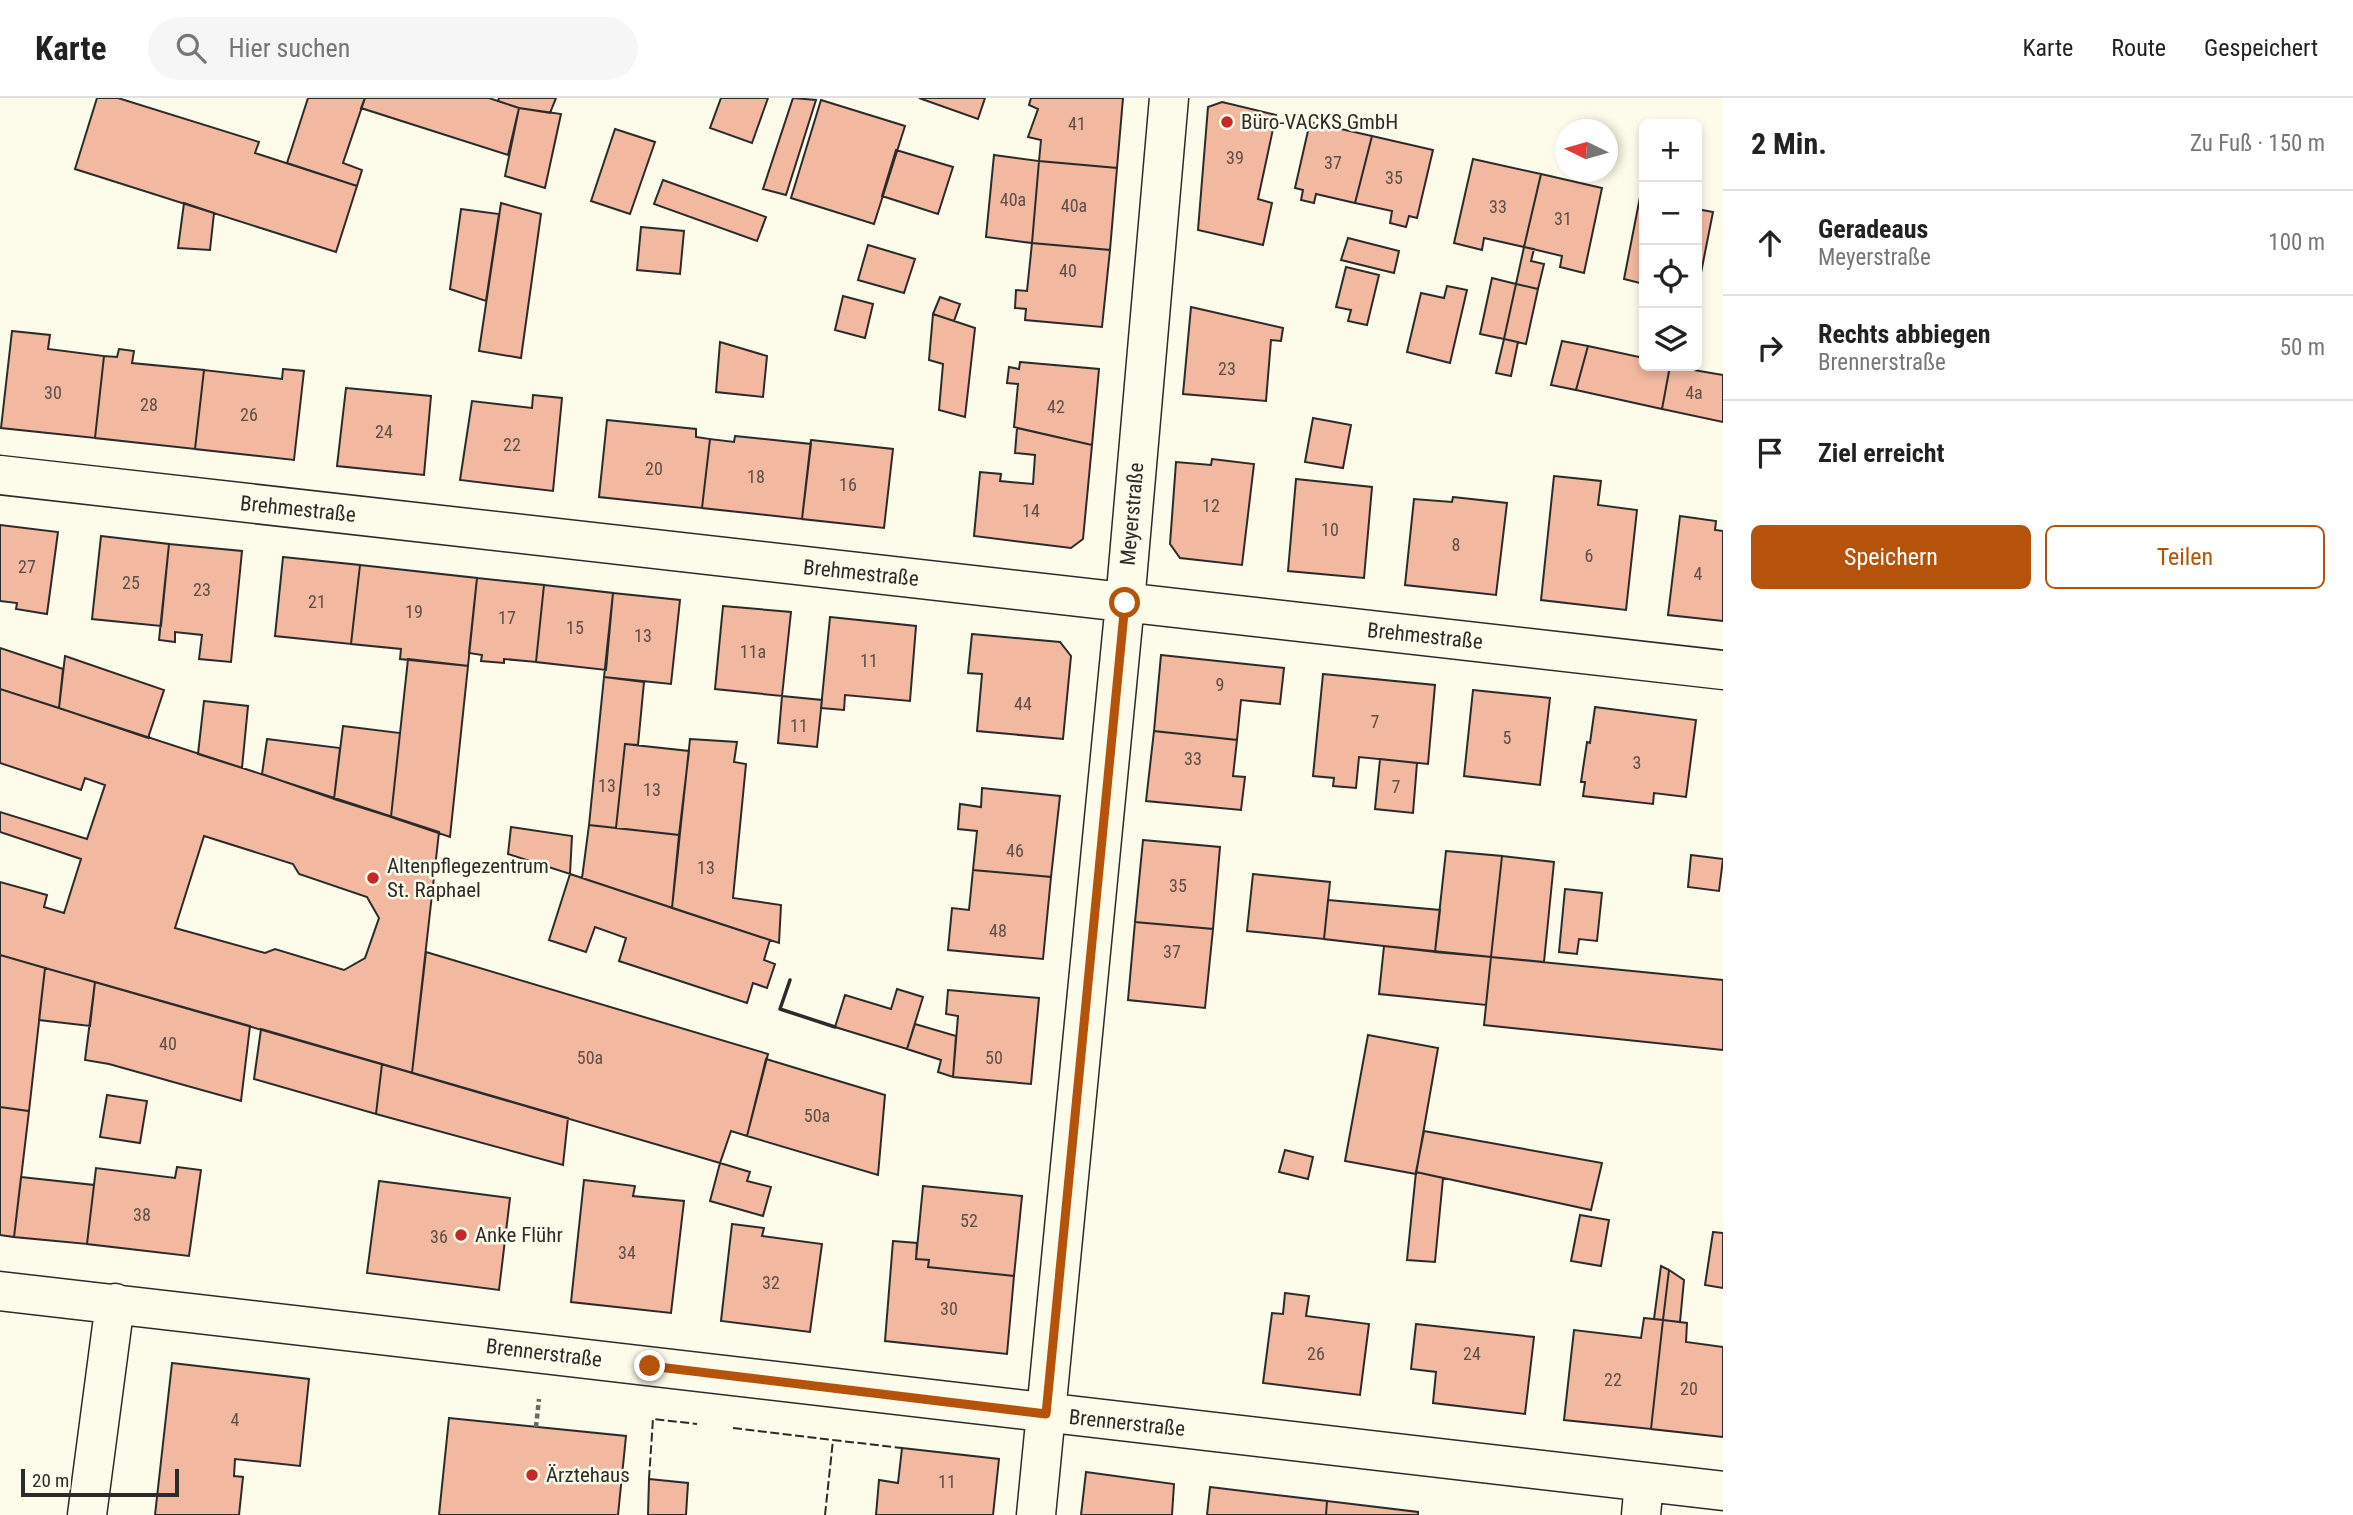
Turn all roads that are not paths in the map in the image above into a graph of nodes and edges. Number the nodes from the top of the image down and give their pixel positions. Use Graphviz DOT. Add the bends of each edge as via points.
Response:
graph roads {
  1 [pos="1169,98"];
  2 [pos="0,475"];
  3 [pos="1125,603"];
  4 [pos="1723,670"];
  5 [pos="0,1291"];
  6 [pos="115,1303"];
  7 [pos="1046,1414"];
  8 [pos="1723,1491"];
  9 [pos="1643,1499"];
  10 [pos="87,1515"];
  11 [pos="1036,1515"];
  1 -- 3 [label="street, Meyerstraße"];
  2 -- 3 [label="street, Brehmestraße"];
  3 -- 4 [label="street, Brehmestraße"];
  3 -- 7 [label="street, Meyerstraße"];
  5 -- 6 [label="street, Brennerstraße"];
  6 -- 7 [label="street, Brennerstraße"];
  6 -- 10 [label="street"];
  7 -- 9 [label="street, Brennerstraße"];
  7 -- 11 [label="street, Meyerstraße"];
  8 -- 9 [label="street, Brennerstraße"];
}
